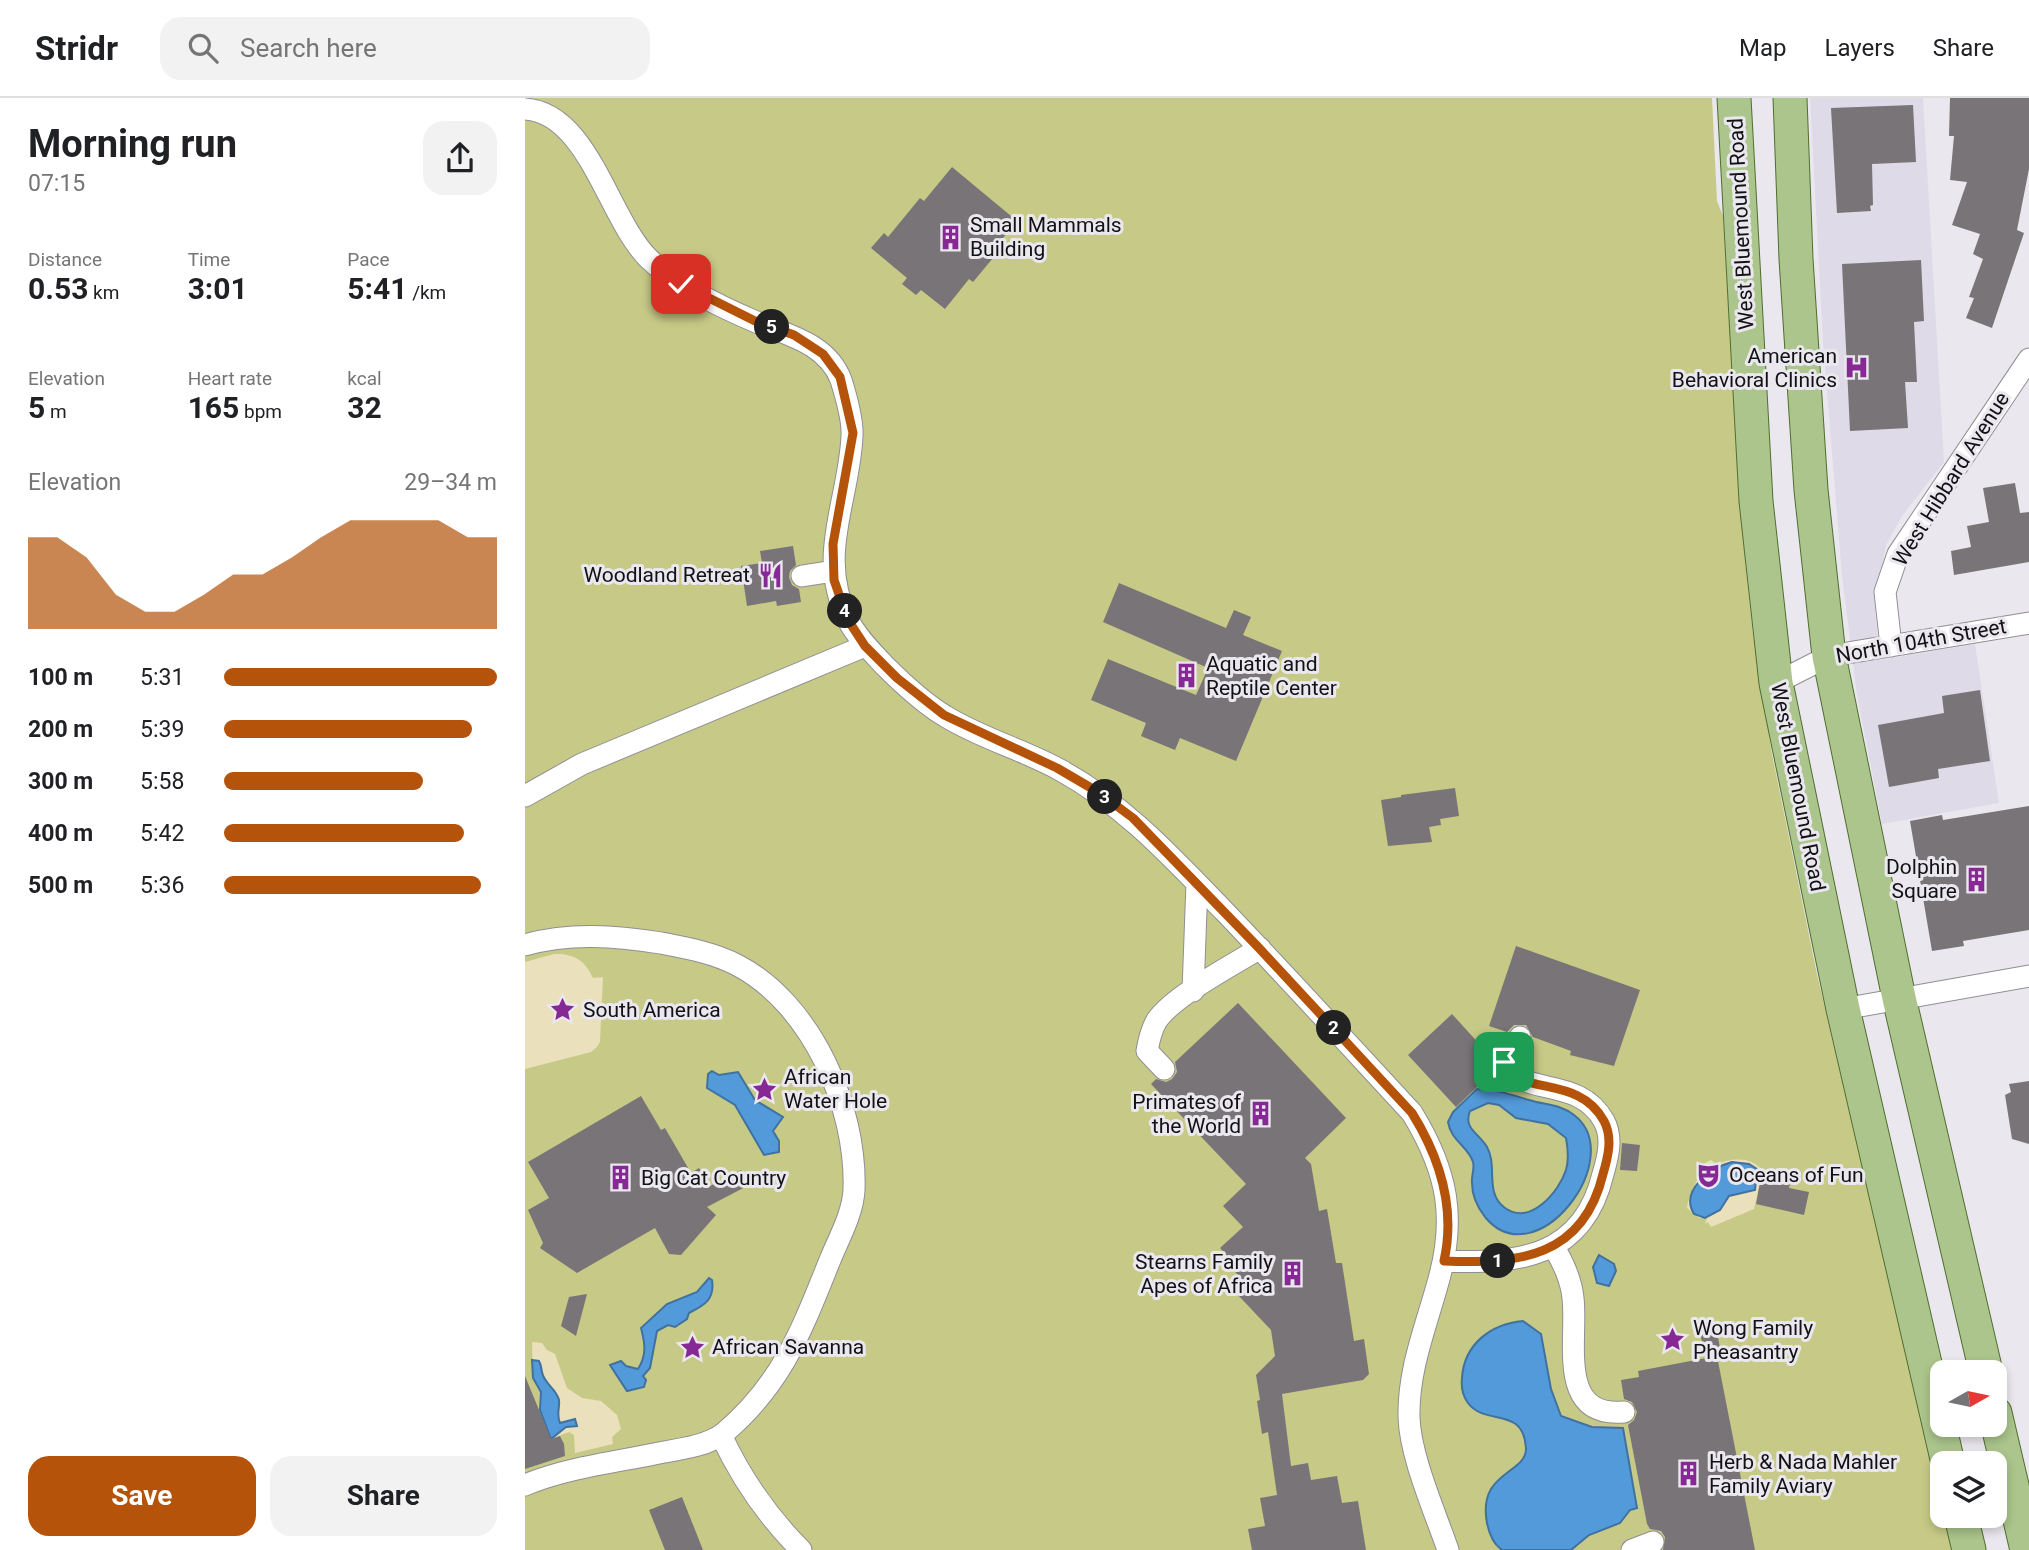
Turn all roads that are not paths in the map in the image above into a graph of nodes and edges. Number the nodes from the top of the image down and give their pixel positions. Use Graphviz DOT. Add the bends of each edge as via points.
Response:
graph roads {
  1 [pos="1734,98"];
  2 [pos="1790,98"];
  3 [pos="525,109"];
  4 [pos="2029,359"];
  5 [pos="834,571"];
  6 [pos="802,576"];
  7 [pos="2029,622"];
  8 [pos="865,646"];
  9 [pos="1891,646"];
  10 [pos="1829,656"];
  11 [pos="1776,683"];
  12 [pos="525,796"];
  13 [pos="1197,883"];
  14 [pos="525,945"];
  15 [pos="1259,948"];
  16 [pos="2029,976"];
  17 [pos="1193,991"];
  18 [pos="1899,998"];
  19 [pos="1843,1009"];
  20 [pos="1520,1037"];
  21 [pos="1164,1069"];
  22 [pos="1554,1247"];
  23 [pos="1444,1261"];
  24 [pos="1983,1360"];
  25 [pos="1625,1412"];
  26 [pos="721,1435"];
  27 [pos="2001,1437"];
  28 [pos="1945,1451"];
  29 [pos="525,1485"];
  30 [pos="1964,1528"];
  31 [pos="1653,1542"];
  32 [pos="801,1550"];
  33 [pos="1448,1550"];
  34 [pos="1632,1550"];
  35 [pos="1969,1550"];
  36 [pos="2027,1550"];
  1 -- 11 [label="main road, West Bluemound Road" via="1756,501"];
  2 -- 10 [label="main road" via="1811,490"];
  3 -- 5 [label="street" via="557,120 578,143 623,227 648,259 681,284 794,335 823,354 840,377 853,433 833,544"];
  4 -- 9 [label="street, West Hibbard Avenue" via="1898,554 1885,592"];
  5 -- 6 [label="street"];
  5 -- 8 [label="street" via="848,620"];
  7 -- 9 [label="street, North 104th Street"];
  8 -- 12 [label="street" via="582,764"];
  8 -- 13 [label="street" via="944,715 1098,792 1133,818"];
  9 -- 10 [label="street, North 104th Street"];
  10 -- 11 [label="street, North 104th Street"];
  10 -- 18 [label="main road"];
  11 -- 19 [label="main road, West Bluemound Road"];
  13 -- 15 [label="street"];
  13 -- 17 [label="street"];
  14 -- 26 [label="street" via="564,937 614,937 687,948 730,962 766,985 802,1020 833,1078 852,1160 854,1192 845,1225 795,1346 767,1390"];
  15 -- 17 [label="street"];
  15 -- 23 [label="street" via="1412,1113 1431,1145 1442,1172 1447,1206"];
  16 -- 18 [label="street"];
  17 -- 21 [label="street" via="1159,1018 1150,1034 1147,1051"];
  18 -- 19 [label="street"];
  18 -- 24 [label="main road"];
  19 -- 28 [label="main road, West Bluemound Road"];
  20 -- 22 [label="street" via="1504,1062 1508,1071 1516,1079 1587,1099 1605,1123 1609,1138 1601,1184 1590,1211 1576,1230"];
  22 -- 23 [label="street" via="1517,1259"];
  22 -- 25 [label="street" via="1570,1280 1578,1388 1593,1407"];
  23 -- 33 [label="street" via="1413,1366 1409,1417 1415,1450"];
  26 -- 29 [label="street"];
  26 -- 32 [label="street" via="739,1472"];
  27 -- 36 [label="main road"];
  30 -- 35 [label="main road"];
  31 -- 34 [label="street"];
}
